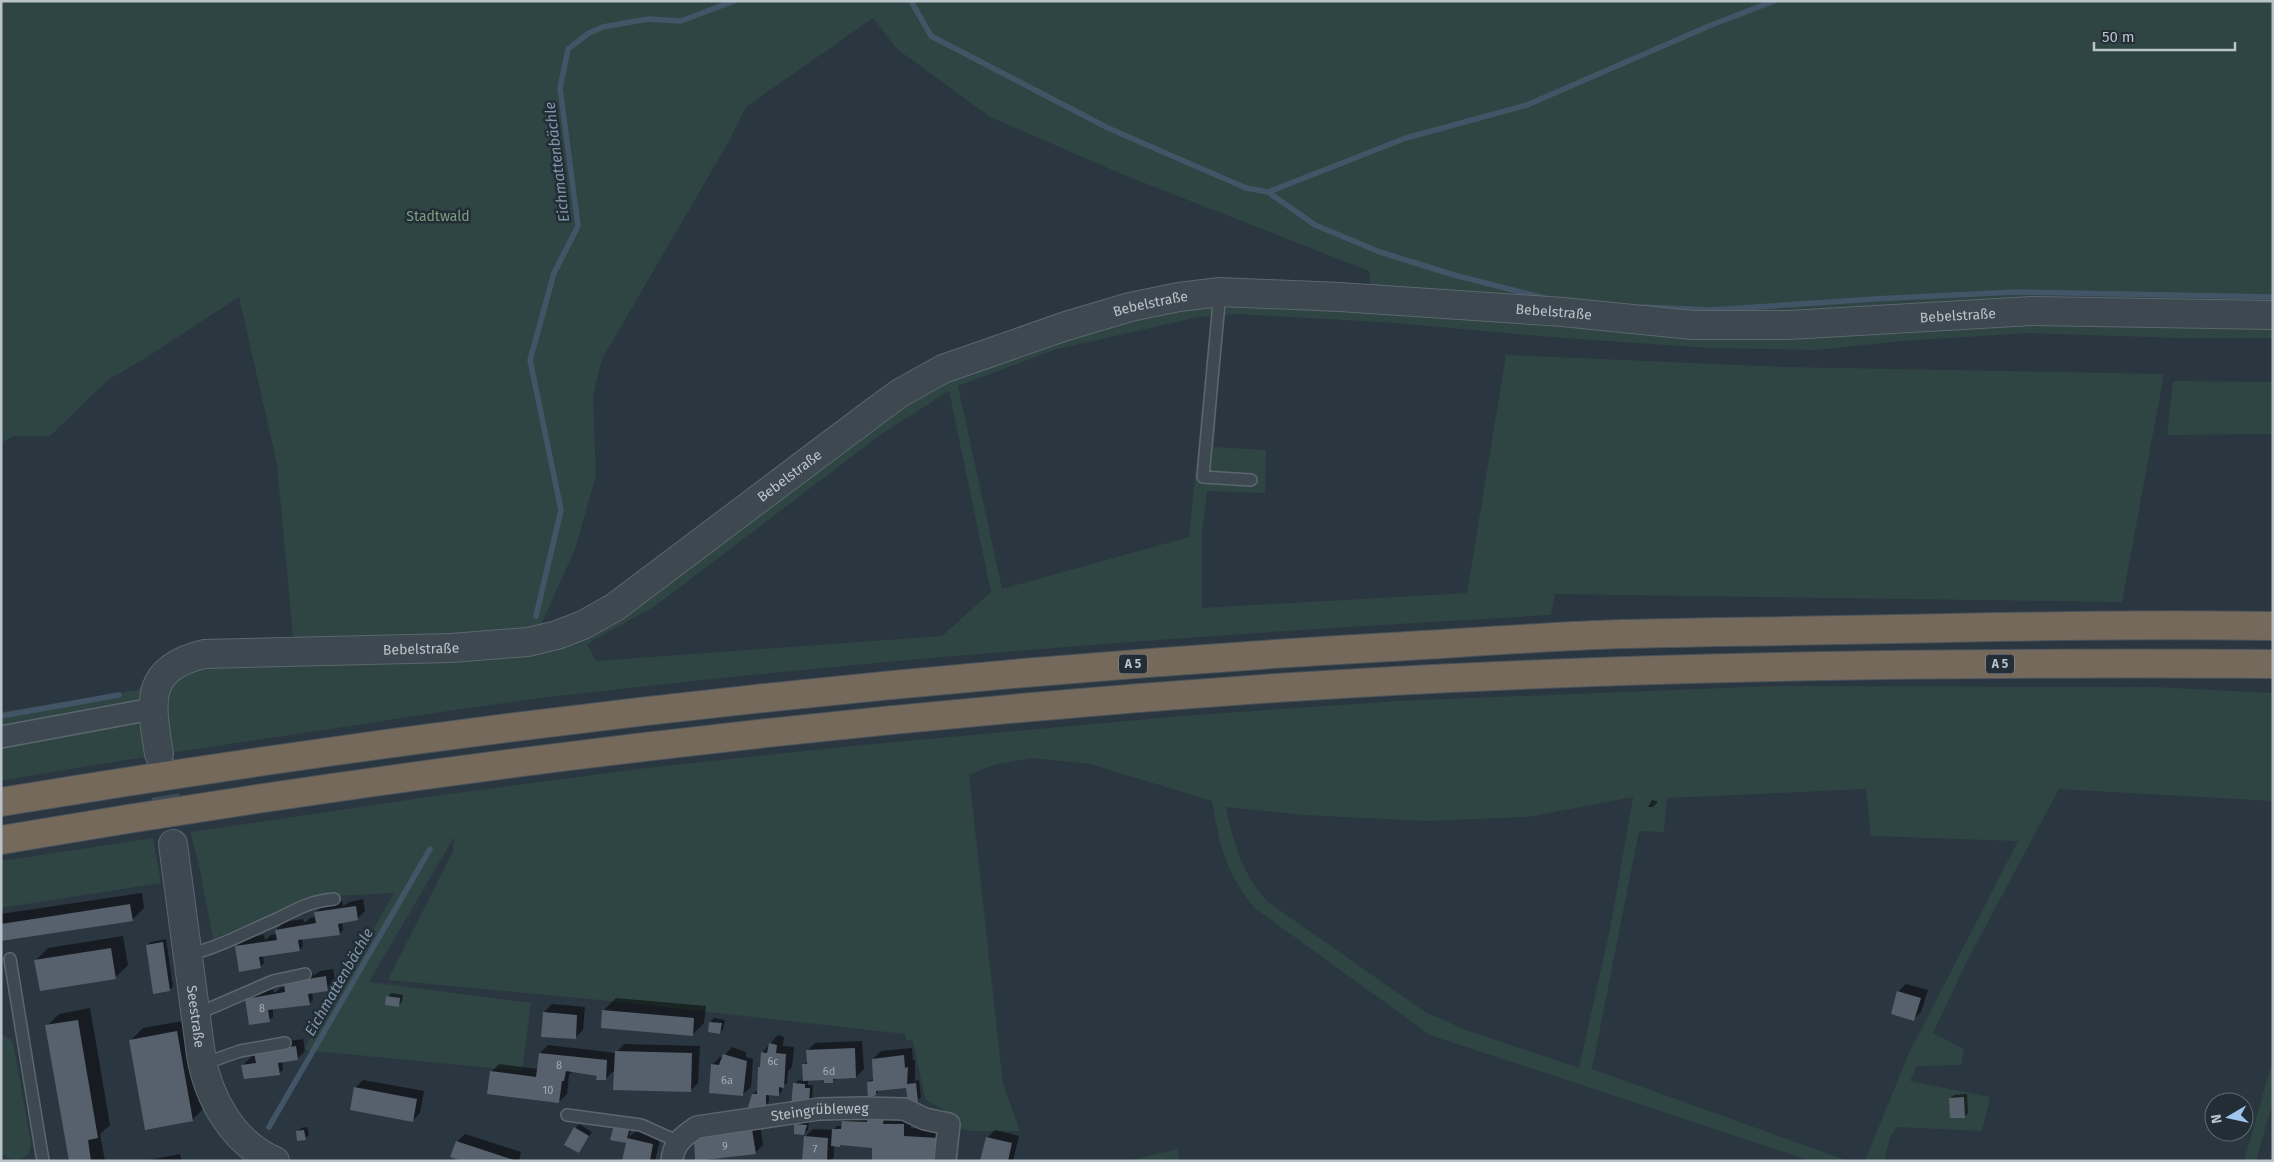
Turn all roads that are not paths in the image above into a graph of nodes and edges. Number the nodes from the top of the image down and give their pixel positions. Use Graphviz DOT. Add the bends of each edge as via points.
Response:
graph roads {
  1 [pos="1220,292"];
  2 [pos="2273,315"];
  3 [pos="1251,480"];
  4 [pos="2273,626"];
  5 [pos="2240,664"];
  6 [pos="2273,664"];
  7 [pos="2273,673"];
  8 [pos="152,709"];
  9 [pos="1,736"];
  10 [pos="159,754"];
  11 [pos="1,802"];
  12 [pos="1,840"];
  13 [pos="173,844"];
  14 [pos="334,899"];
  15 [pos="188,955"];
  16 [pos="10,959"];
  17 [pos="305,974"];
  18 [pos="197,1014"];
  19 [pos="286,1043"];
  20 [pos="203,1064"];
  21 [pos="567,1115"];
  22 [pos="675,1151"];
  23 [pos="245,1152"];
  24 [pos="272,1160"];
  25 [pos="43,1161"];
  26 [pos="945,1161"];
  1 -- 2 [label="street, Bebelstraße" via="1426,302 1692,325 1789,325 2032,311"];
  1 -- 3 [label="lane" via="1203,476"];
  1 -- 8 [label="street, Bebelstraße" via="1130,307 1057,328 943,369 900,393 615,607 557,635 528,642 451,648 204,654 184,659 165,672 155,690"];
  4 -- 11 [label="highway, A 5" via="1930,628 1596,635 1075,668 792,694 488,729"];
  5 -- 6 [label="highway, A 5"];
  5 -- 7 [label="highway"];
  5 -- 12 [label="highway, A 5" via="1934,664 1602,672 1277,688 854,724 490,767 196,808"];
  8 -- 9 [label="street"];
  8 -- 10 [label="street"];
  13 -- 15 [label="street, Seestraße"];
  14 -- 15 [label="lane" via="296,908 217,946"];
  15 -- 18 [label="street, Seestraße"];
  16 -- 25 [label="lane"];
  17 -- 18 [label="lane" via="273,981"];
  18 -- 20 [label="street, Seestraße"];
  19 -- 20 [label="lane" via="240,1051"];
  20 -- 23 [label="street, Seestraße" via="220,1110"];
  21 -- 22 [label="lane" via="640,1124"];
  22 -- 26 [label="street, Steingrübleweg" via="697,1127 819,1109 904,1109 925,1119 949,1124"];
  23 -- 24 [label="street, Seestraße"];
}
